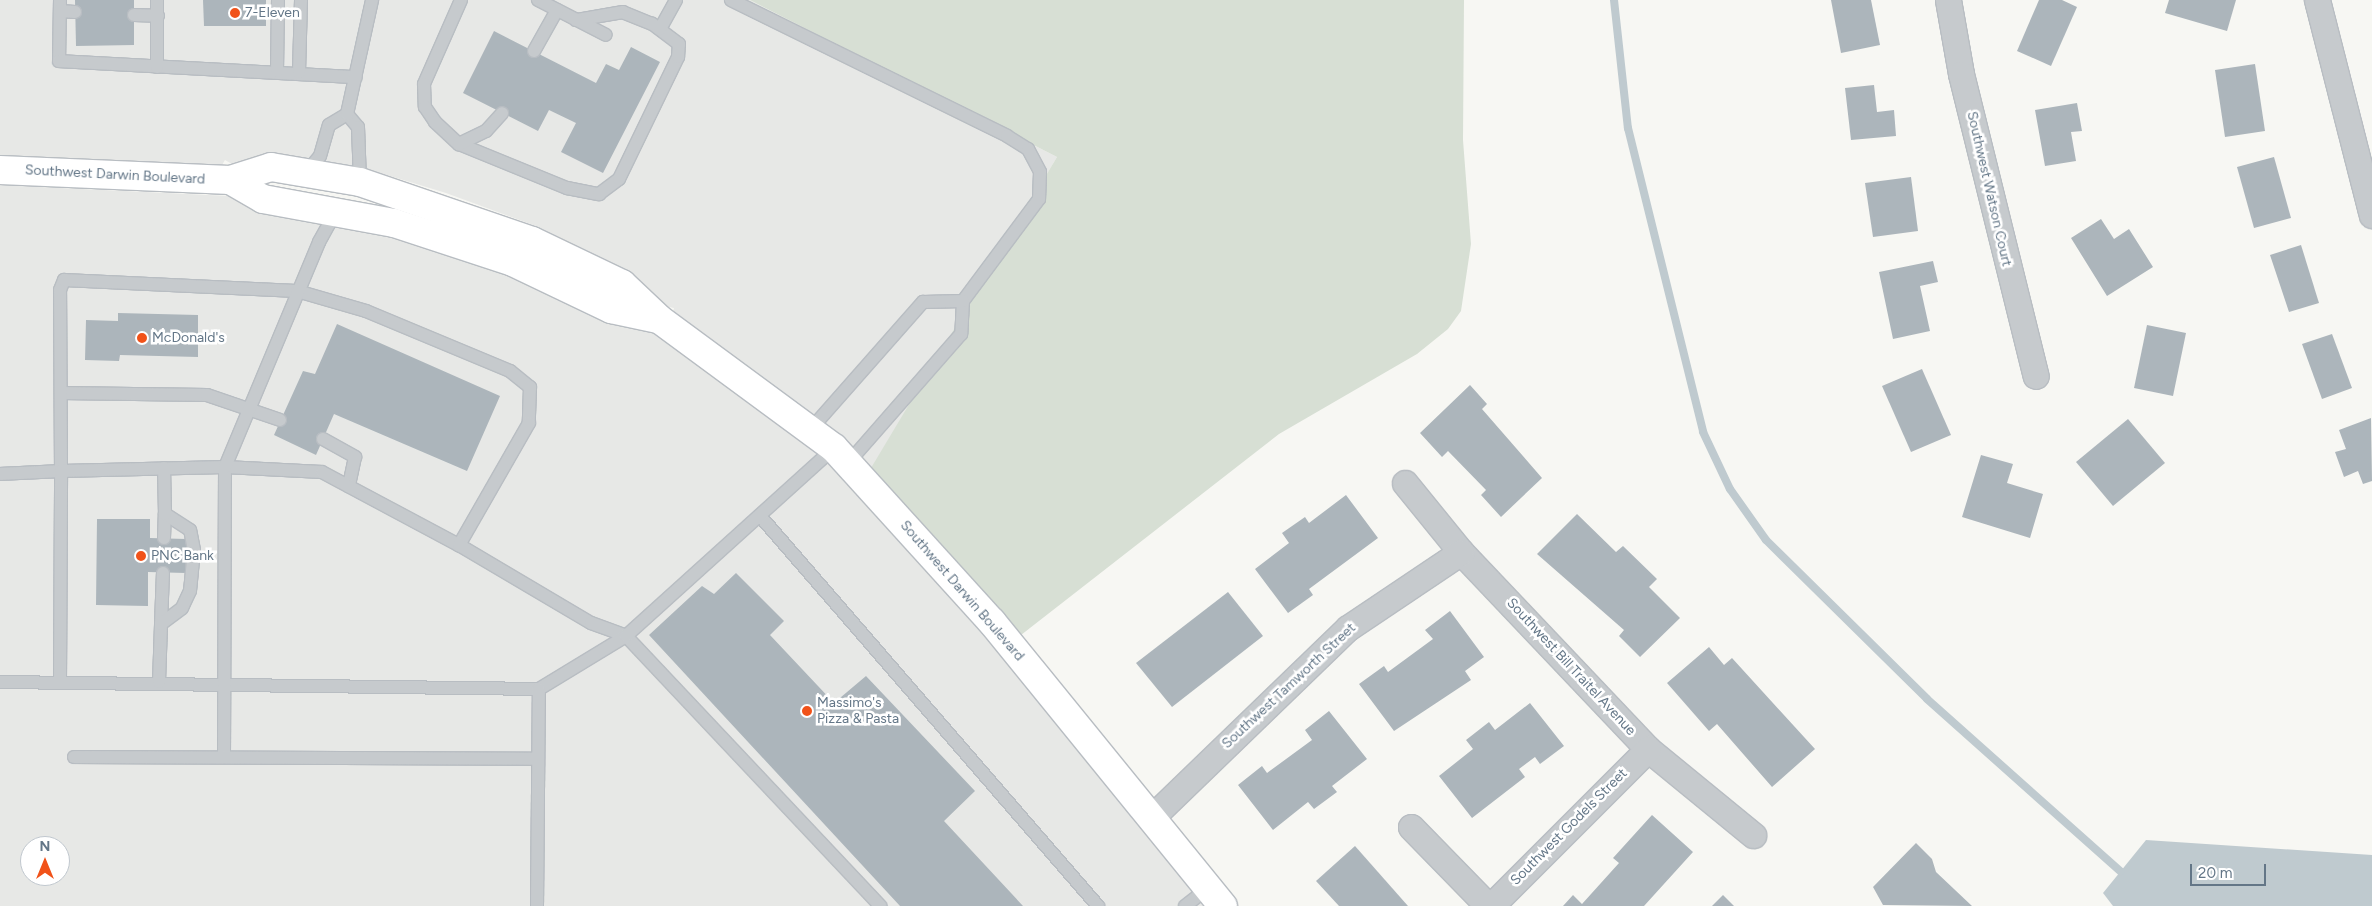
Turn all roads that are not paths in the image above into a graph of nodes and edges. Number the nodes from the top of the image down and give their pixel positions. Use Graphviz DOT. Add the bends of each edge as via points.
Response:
graph roads {
  1 [pos="157,0"];
  2 [pos="278,0"];
  3 [pos="301,0"];
  4 [pos="372,0"];
  5 [pos="461,0"];
  6 [pos="538,0"];
  7 [pos="676,0"];
  8 [pos="731,0"];
  9 [pos="1948,0"];
  10 [pos="2317,0"];
  11 [pos="60,6"];
  12 [pos="557,10"];
  13 [pos="75,12"];
  14 [pos="134,15"];
  15 [pos="158,16"];
  16 [pos="576,20"];
  17 [pos="660,29"];
  18 [pos="606,35"];
  19 [pos="534,51"];
  20 [pos="157,66"];
  21 [pos="277,71"];
  22 [pos="299,72"];
  23 [pos="356,77"];
  24 [pos="502,112"];
  25 [pos="347,114"];
  26 [pos="459,144"];
  27 [pos="0,170"];
  28 [pos="306,173"];
  29 [pos="230,180"];
  30 [pos="360,182"];
  31 [pos="336,211"];
  32 [pos="2372,215"];
  33 [pos="297,291"];
  34 [pos="963,301"];
  35 [pos="658,319"];
  36 [pos="2036,376"];
  37 [pos="61,392"];
  38 [pos="248,406"];
  39 [pos="280,420"];
  40 [pos="810,430"];
  41 [pos="323,438"];
  42 [pos="841,456"];
  43 [pos="225,467"];
  44 [pos="164,468"];
  45 [pos="61,471"];
  46 [pos="0,474"];
  47 [pos="1405,483"];
  48 [pos="349,486"];
  49 [pos="165,514"];
  50 [pos="761,516"];
  51 [pos="164,538"];
  52 [pos="460,545"];
  53 [pos="1461,552"];
  54 [pos="163,573"];
  55 [pos="161,624"];
  56 [pos="626,636"];
  57 [pos="0,682"];
  58 [pos="60,682"];
  59 [pos="159,682"];
  60 [pos="224,682"];
  61 [pos="539,689"];
  62 [pos="1648,748"];
  63 [pos="224,756"];
  64 [pos="74,757"];
  65 [pos="538,759"];
  66 [pos="1152,817"];
  67 [pos="1411,827"];
  68 [pos="1753,835"];
  69 [pos="1216,897"];
  70 [pos="536,906"];
  71 [pos="880,906"];
  72 [pos="1098,906"];
  73 [pos="1185,906"];
  74 [pos="1490,906"];
  1 -- 15 [label="lane"];
  2 -- 21 [label="lane"];
  3 -- 22 [label="lane"];
  4 -- 23 [label="lane"];
  5 -- 26 [label="lane" via="434,54 423,95 435,122"];
  6 -- 12 [label="lane"];
  7 -- 17 [label="lane"];
  8 -- 34 [label="lane" via="1028,149 1040,172 1039,198"];
  9 -- 36 [label="street, Southwest Watson Court" via="1961,74"];
  10 -- 32 [label="street"];
  11 -- 13 [label="lane"];
  11 -- 20 [label="lane" via="59,61"];
  12 -- 16 [label="lane"];
  12 -- 19 [label="lane"];
  14 -- 15 [label="lane"];
  15 -- 20 [label="lane"];
  16 -- 17 [label="lane" via="624,12"];
  16 -- 18 [label="lane"];
  17 -- 26 [label="lane" via="679,44 678,57 610,190 599,194 567,188"];
  20 -- 21 [label="lane"];
  21 -- 22 [label="lane"];
  22 -- 23 [label="lane"];
  23 -- 25 [label="lane"];
  24 -- 26 [label="lane" via="486,131"];
  25 -- 28 [label="lane" via="329,125 320,156"];
  25 -- 30 [label="lane" via="358,127"];
  27 -- 29 [label="street, Southwest Darwin Boulevard"];
  28 -- 29 [label="street, Southwest Darwin Boulevard" via="271,167"];
  28 -- 30 [label="street, Southwest Darwin Boulevard"];
  29 -- 31 [label="street, Southwest Darwin Boulevard" via="263,199"];
  30 -- 35 [label="street, Southwest Darwin Boulevard" via="532,241 622,284"];
  31 -- 33 [label="lane"];
  31 -- 35 [label="street, Southwest Darwin Boulevard" via="394,223 513,262 611,309"];
  33 -- 37 [label="lane" via="64,280 60,290"];
  33 -- 38 [label="lane"];
  33 -- 52 [label="lane" via="366,311 510,371 530,387 529,423"];
  34 -- 40 [label="lane" via="924,302"];
  34 -- 42 [label="lane" via="961,334"];
  35 -- 40 [label="street, Southwest Darwin Boulevard"];
  37 -- 38 [label="lane" via="207,395"];
  37 -- 45 [label="lane"];
  38 -- 39 [label="lane"];
  38 -- 43 [label="lane"];
  40 -- 42 [label="street, Southwest Darwin Boulevard"];
  41 -- 48 [label="lane" via="356,457"];
  42 -- 50 [label="lane"];
  42 -- 66 [label="street, Southwest Darwin Boulevard" via="992,622"];
  43 -- 44 [label="lane"];
  43 -- 48 [label="lane" via="322,472"];
  43 -- 60 [label="lane"];
  44 -- 45 [label="lane"];
  44 -- 49 [label="lane"];
  45 -- 46 [label="lane"];
  45 -- 58 [label="lane"];
  47 -- 53 [label="street, Southwest Bill Traitel Avenue"];
  48 -- 52 [label="lane"];
  49 -- 51 [label="lane"];
  49 -- 55 [label="lane" via="190,530 194,550 190,591 182,608"];
  50 -- 56 [label="lane"];
  50 -- 72 [label="lane"];
  52 -- 56 [label="lane" via="591,623"];
  53 -- 62 [label="street, Southwest Bill Traitel Avenue"];
  53 -- 66 [label="street, Southwest Tamworth Street" via="1348,628"];
  54 -- 55 [label="lane"];
  55 -- 59 [label="lane"];
  56 -- 61 [label="lane"];
  56 -- 71 [label="lane"];
  57 -- 58 [label="lane"];
  58 -- 59 [label="lane"];
  59 -- 60 [label="lane"];
  60 -- 61 [label="lane"];
  60 -- 63 [label="lane"];
  61 -- 65 [label="lane"];
  62 -- 68 [label="street, Southwest Bill Traitel Avenue"];
  62 -- 74 [label="street, Southwest Godels Street"];
  63 -- 64 [label="lane"];
  63 -- 65 [label="lane"];
  65 -- 70 [label="lane"];
  66 -- 69 [label="street, Southwest Darwin Boulevard"];
  67 -- 74 [label="street"];
  69 -- 73 [label="lane"];
}
